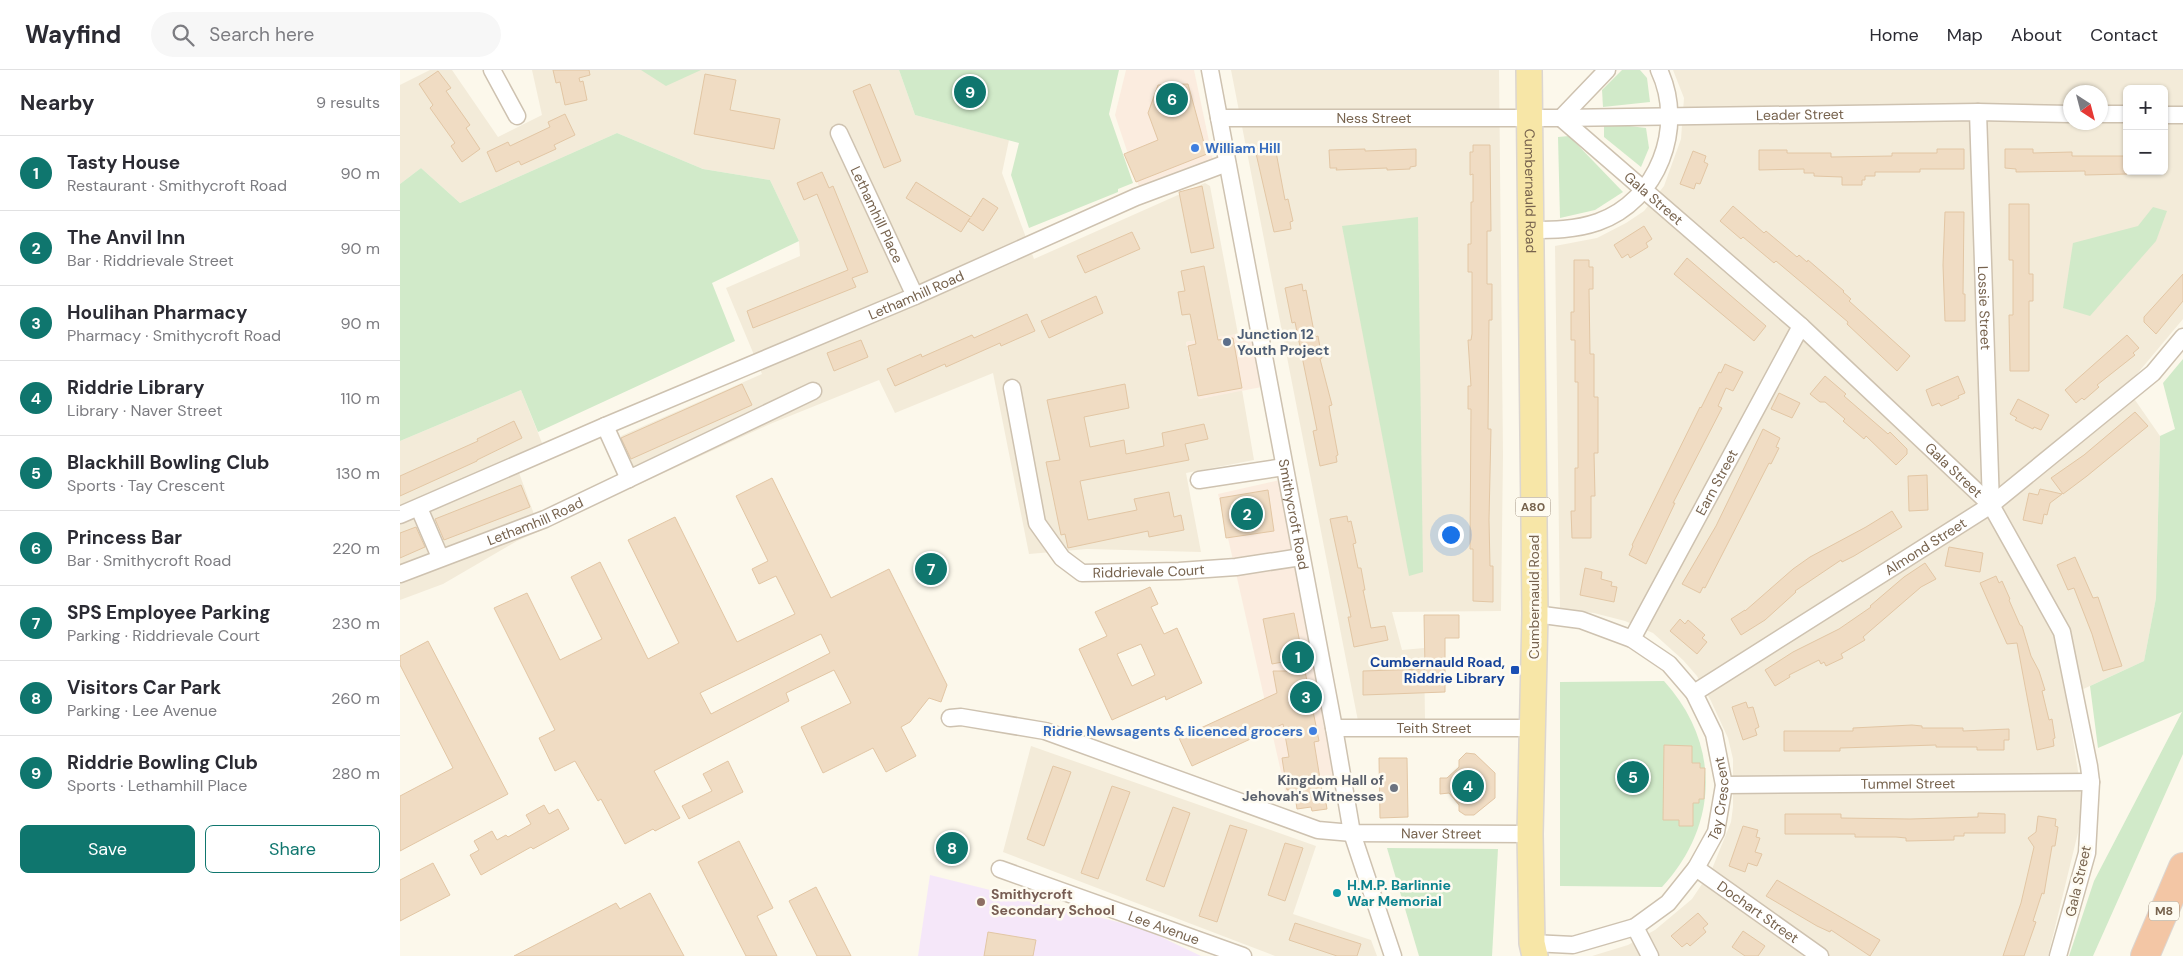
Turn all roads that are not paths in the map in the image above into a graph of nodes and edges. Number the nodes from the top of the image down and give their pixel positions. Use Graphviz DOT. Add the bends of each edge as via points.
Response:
graph roads {
  1 [pos="492,70"];
  2 [pos="1210,70"];
  3 [pos="1528,70"];
  4 [pos="1607,70"];
  5 [pos="1659,70"];
  6 [pos="1978,112"];
  7 [pos="2063,114"];
  8 [pos="2108,114"];
  9 [pos="2123,114"];
  10 [pos="2168,115"];
  11 [pos="2183,115"];
  12 [pos="517,116"];
  13 [pos="1670,116"];
  14 [pos="1529,117"];
  15 [pos="1219,118"];
  16 [pos="1562,118"];
  17 [pos="839,133"];
  18 [pos="1227,163"];
  19 [pos="1644,190"];
  20 [pos="1529,230"];
  21 [pos="915,296"];
  22 [pos="1801,326"];
  23 [pos="2183,337"];
  24 [pos="1012,388"];
  25 [pos="813,391"];
  26 [pos="605,426"];
  27 [pos="1284,467"];
  28 [pos="629,479"];
  29 [pos="1199,480"];
  30 [pos="1990,505"];
  31 [pos="419,508"];
  32 [pos="400,515"];
  33 [pos="440,558"];
  34 [pos="1301,558"];
  35 [pos="400,574"];
  36 [pos="1535,614"];
  37 [pos="1632,638"];
  38 [pos="1694,693"];
  39 [pos="950,718"];
  40 [pos="1334,728"];
  41 [pos="1534,728"];
  42 [pos="2091,782"];
  43 [pos="1724,785"];
  44 [pos="1352,833"];
  45 [pos="1530,834"];
  46 [pos="2183,867"];
  47 [pos="1696,868"];
  48 [pos="1000,869"];
  49 [pos="1635,927"];
  50 [pos="1573,951"];
  51 [pos="1532,952"];
  52 [pos="1243,956"];
  53 [pos="1393,956"];
  54 [pos="1650,956"];
  55 [pos="1820,956"];
  56 [pos="2058,956"];
  57 [pos="2145,956"];
  1 -- 12 [label="street"];
  2 -- 15 [label="street, Smithycroft Road"];
  3 -- 14 [label="main road, Cumbernauld Road / A80"];
  4 -- 16 [label="street"];
  5 -- 13 [label="street" via="1668,96"];
  6 -- 7 [label="street, Leader Street"];
  6 -- 13 [label="street, Leader Street"];
  6 -- 30 [label="street, Lossie Street"];
  8 -- 9 [label="street"];
  10 -- 11 [label="street"];
  13 -- 16 [label="street, Leader Street"];
  13 -- 19 [label="street" via="1663,158"];
  14 -- 15 [label="street, Ness Street"];
  14 -- 16 [label="street, Leader Street"];
  14 -- 20 [label="main road, Cumbernauld Road / A80"];
  15 -- 18 [label="street, Smithycroft Road"];
  16 -- 19 [label="street, Gala Street"];
  17 -- 21 [label="street, Lethamhill Place"];
  18 -- 21 [label="street, Lethamhill Road" via="1136,197"];
  18 -- 27 [label="street, Smithycroft Road"];
  19 -- 20 [label="street" via="1629,205 1599,222 1562,230"];
  19 -- 22 [label="street, Gala Street"];
  20 -- 36 [label="main road, Cumbernauld Road / A80"];
  21 -- 26 [label="street, Lethamhill Road"];
  22 -- 30 [label="street, Gala Street"];
  22 -- 37 [label="street, Earn Street"];
  23 -- 30 [label="street, Almond Street" via="2153,373"];
  24 -- 34 [label="street, Riddrievale Court" via="1037,523 1062,558 1082,572 1179,571"];
  25 -- 28 [label="street, Lethamhill Road"];
  26 -- 28 [label="street"];
  26 -- 31 [label="street, Lethamhill Road"];
  27 -- 29 [label="street"];
  27 -- 34 [label="street, Smithycroft Road"];
  28 -- 33 [label="street, Lethamhill Road" via="544,518"];
  30 -- 38 [label="street, Almond Street"];
  30 -- 42 [label="street, Gala Street" via="2062,632"];
  31 -- 32 [label="street, Lethamhill Road"];
  31 -- 33 [label="street"];
  33 -- 35 [label="street, Lethamhill Road"];
  34 -- 40 [label="street, Smithycroft Road"];
  36 -- 37 [label="street, Tay Crescent" via="1581,620"];
  36 -- 41 [label="main road, Cumbernauld Road / A80"];
  37 -- 38 [label="street, Tay Crescent" via="1669,664"];
  38 -- 43 [label="street, Tay Crescent" via="1714,734"];
  39 -- 44 [label="street, Naver Street" via="962,717 1045,731 1318,830"];
  40 -- 41 [label="street, Teith Street"];
  40 -- 44 [label="street, Smithycroft Road"];
  41 -- 45 [label="main road, Cumbernauld Road / A80"];
  42 -- 43 [label="street, Tummel Street"];
  42 -- 56 [label="street, Gala Street" via="2087,853"];
  43 -- 47 [label="street, Tay Crescent" via="1716,832"];
  44 -- 45 [label="street, Naver Street"];
  44 -- 53 [label="street, Smithycroft Road"];
  45 -- 51 [label="main road, Cumbernauld Road / A80"];
  46 -- 57 [label="highway, M8"];
  47 -- 49 [label="street, Tay Crescent" via="1668,902"];
  47 -- 55 [label="street, Dochart Street"];
  48 -- 52 [label="street, Lee Avenue"];
  49 -- 50 [label="street, Tay Crescent"];
  49 -- 54 [label="street"];
  50 -- 51 [label="street, Tay Crescent"];
}
